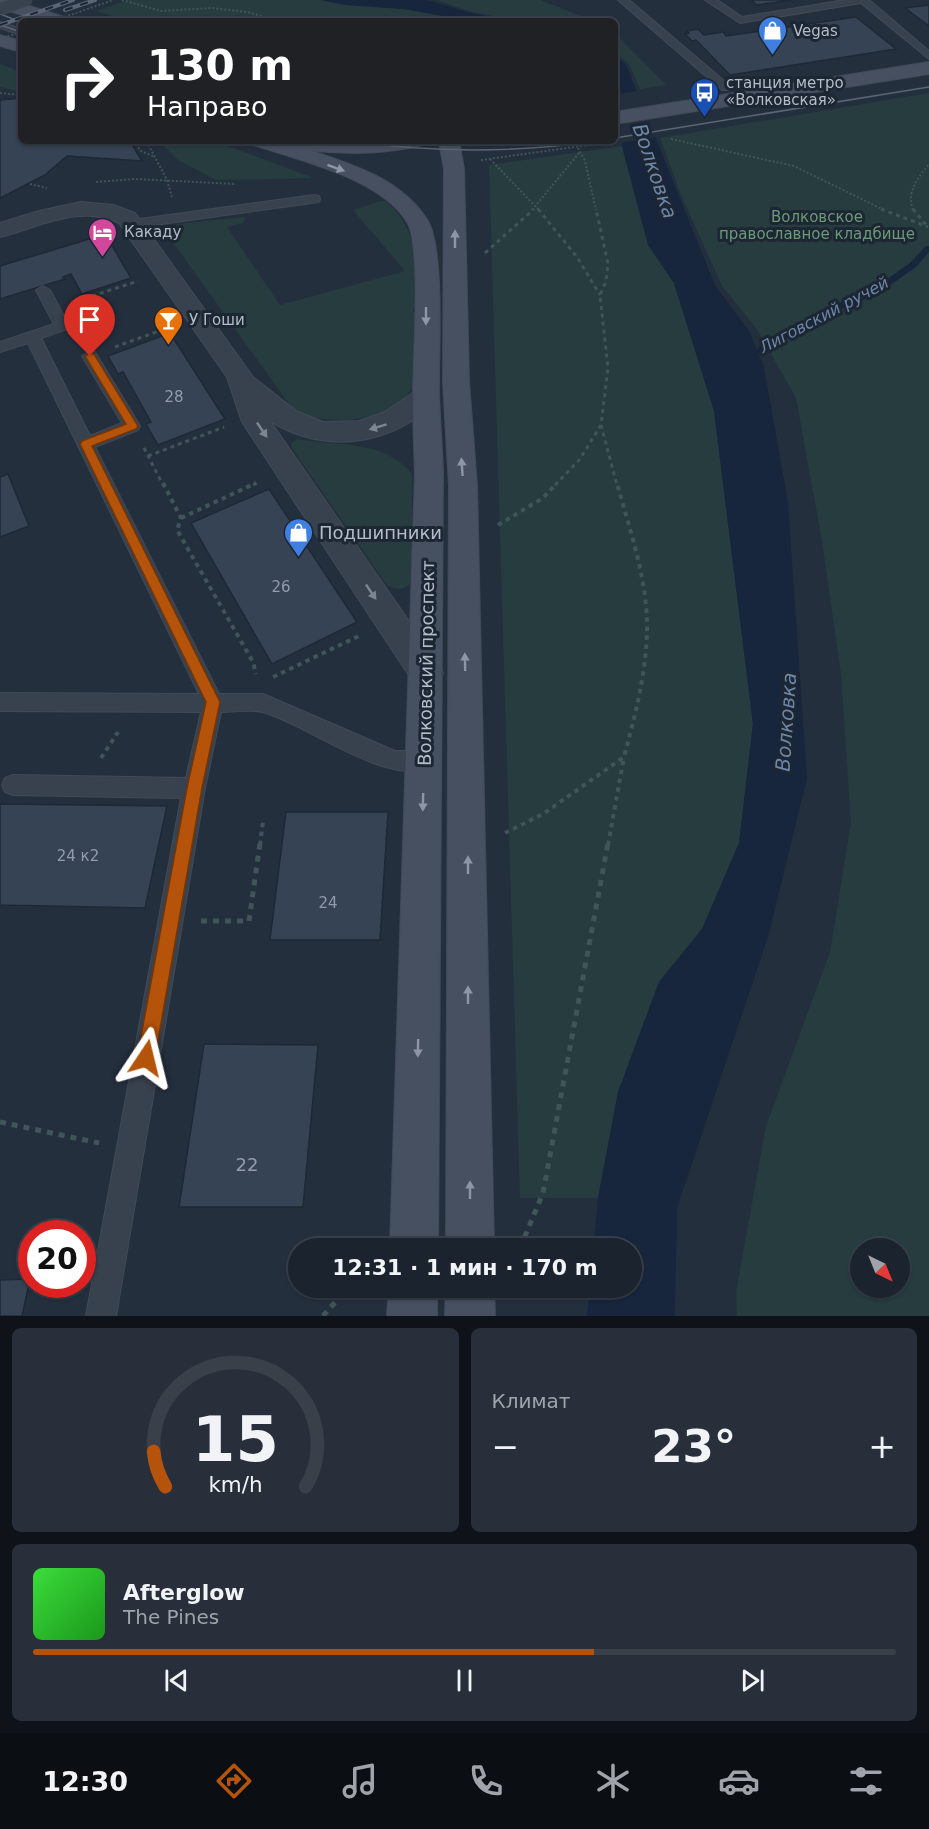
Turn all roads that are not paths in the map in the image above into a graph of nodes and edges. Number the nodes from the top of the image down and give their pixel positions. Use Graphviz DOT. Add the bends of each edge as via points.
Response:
graph roads {
  1 [pos="27,0"];
  2 [pos="623,0"];
  3 [pos="710,0"];
  4 [pos="860,1"];
  5 [pos="0,2"];
  6 [pos="0,9"];
  7 [pos="0,14"];
  8 [pos="49,18"];
  9 [pos="18,20"];
  10 [pos="0,25"];
  11 [pos="18,31"];
  12 [pos="0,40"];
  13 [pos="18,46"];
  14 [pos="926,53"];
  15 [pos="929,68"];
  16 [pos="726,88"];
  17 [pos="618,105"];
  18 [pos="644,107"];
  19 [pos="618,117"];
  20 [pos="269,144"];
  21 [pos="310,144"];
  22 [pos="346,144"];
  23 [pos="464,151"];
  24 [pos="314,199"];
  25 [pos="133,224"];
  26 [pos="0,230"];
  27 [pos="44,290"];
  28 [pos="32,336"];
  29 [pos="0,347"];
  30 [pos="90,356"];
  31 [pos="240,376"];
  32 [pos="426,396"];
  33 [pos="86,444"];
  34 [pos="426,673"];
  35 [pos="0,702"];
  36 [pos="213,702"];
  37 [pos="424,761"];
  38 [pos="13,785"];
  39 [pos="194,788"];
  40 [pos="414,1238"];
  41 [pos="470,1238"];
  42 [pos="413,1298"];
  43 [pos="470,1298"];
  44 [pos="101,1316"];
  45 [pos="412,1316"];
  46 [pos="471,1316"];
  1 -- 6 [label="lane, bridge"];
  2 -- 16 [label="lane"];
  3 -- 4 [label="lane" via="740,20"];
  4 -- 14 [label="lane" via="903,43"];
  5 -- 8 [label="street"];
  7 -- 9 [label="lane"];
  10 -- 11 [label="lane"];
  12 -- 13 [label="street"];
  14 -- 16 [label="street"];
  15 -- 18 [label="street"];
  16 -- 18 [label="street"];
  17 -- 18 [label="street"];
  18 -- 19 [label="street"];
  20 -- 32 [label="street, Волковский проспект, one-way" via="370,182 403,205 417,221 426,251"];
  21 -- 22 [label="street"];
  41 -- 23 [label="street, Волковский проспект, one-way" via="463,486 456,382 454,169"];
  24 -- 25 [label="lane"];
  25 -- 26 [label="street" via="117,212 97,208"];
  25 -- 31 [label="street"];
  27 -- 28 [label="lane" via="62,326"];
  28 -- 29 [label="lane"];
  28 -- 33 [label="lane"];
  30 -- 33 [label="lane" via="132,426"];
  32 -- 31 [label="street, one-way" via="409,412 387,424 364,432 336,433 302,427 283,417"];
  31 -- 34 [label="street, one-way" via="252,415"];
  32 -- 34 [label="street, Волковский проспект"];
  33 -- 36 [label="lane"];
  34 -- 37 [label="street, Волковский проспект"];
  35 -- 36 [label="lane"];
  36 -- 37 [label="lane" via="260,694 394,761"];
  36 -- 39 [label="lane"];
  37 -- 40 [label="street, Волковский проспект, one-way"];
  38 -- 39 [label="lane"];
  39 -- 44 [label="lane"];
  42 -- 45 [label="street"];
  43 -- 46 [label="street"];
}
